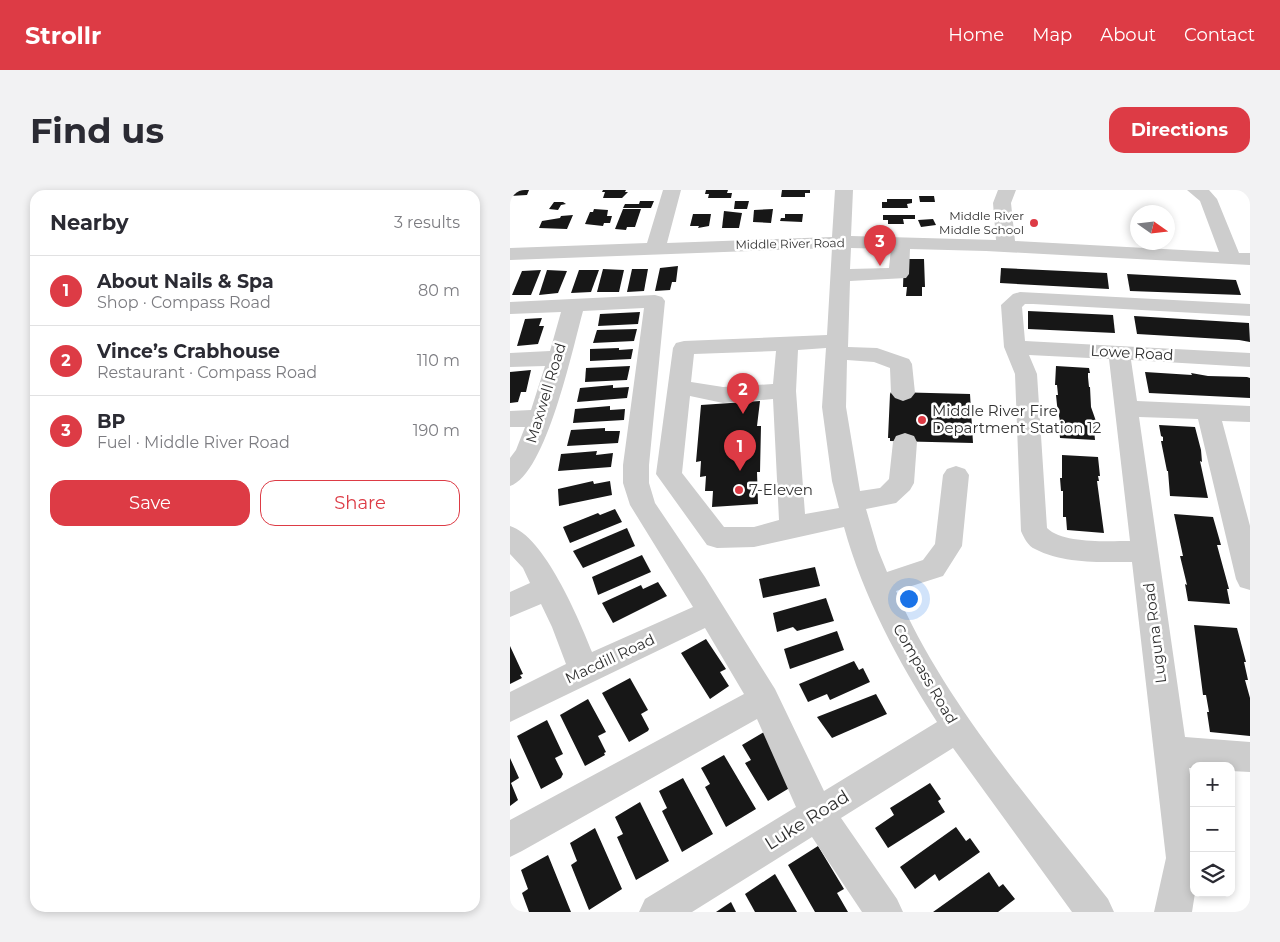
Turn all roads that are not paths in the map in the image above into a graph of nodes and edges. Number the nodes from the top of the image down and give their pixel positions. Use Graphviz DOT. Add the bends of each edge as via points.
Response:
graph roads {
  1 [pos="672,190"];
  2 [pos="844,190"];
  3 [pos="1008,190"];
  4 [pos="1013,190"];
  5 [pos="1196,190"];
  6 [pos="843,242"];
  7 [pos="901,243"];
  8 [pos="1006,246"];
  9 [pos="656,247"];
  10 [pos="510,254"];
  11 [pos="1241,259"];
  12 [pos="841,275"];
  13 [pos="574,304"];
  14 [pos="510,308"];
  15 [pos="1250,310"];
  16 [pos="787,344"];
  17 [pos="836,347"];
  18 [pos="1015,347"];
  19 [pos="1119,353"];
  20 [pos="558,358"];
  21 [pos="510,360"];
  22 [pos="1250,360"];
  23 [pos="679,387"];
  24 [pos="784,391"];
  25 [pos="903,393"];
  26 [pos="1126,408"];
  27 [pos="1208,412"];
  28 [pos="1250,414"];
  29 [pos="540,418"];
  30 [pos="510,419"];
  31 [pos="905,442"];
  32 [pos="956,475"];
  33 [pos="510,477"];
  34 [pos="851,508"];
  35 [pos="793,527"];
  36 [pos="510,536"];
  37 [pos="1146,552"];
  38 [pos="1250,579"];
  39 [pos="878,586"];
  40 [pos="547,588"];
  41 [pos="510,605"];
  42 [pos="710,612"];
  43 [pos="584,670"];
  44 [pos="764,699"];
  45 [pos="510,708"];
  46 [pos="956,728"];
  47 [pos="1169,751"];
  48 [pos="1250,757"];
  49 [pos="817,814"];
  50 [pos="510,839"];
  51 [pos="658,912"];
  52 [pos="884,912"];
  53 [pos="1095,912"];
  54 [pos="1173,912"];
  1 -- 9 [label="street"];
  2 -- 6 [label="street, Compass Road"];
  3 -- 4 [label="street"];
  3 -- 8 [label="street" via="1002,203"];
  5 -- 11 [label="street" via="1208,199"];
  6 -- 7 [label="street, Middle River Road"];
  6 -- 9 [label="street, Middle River Road"];
  6 -- 12 [label="street, Compass Road"];
  7 -- 8 [label="street, Middle River Road"];
  7 -- 12 [label="street" via="899,274"];
  8 -- 11 [label="street, Middle River Road"];
  9 -- 10 [label="street, Middle River Road"];
  12 -- 17 [label="street, Compass Road"];
  13 -- 14 [label="street"];
  13 -- 20 [label="street, Maxwell Road"];
  13 -- 42 [label="street" via="655,301 636,483 643,505"];
  15 -- 18 [label="street" via="1020,298 1010,305"];
  16 -- 17 [label="street"];
  16 -- 23 [label="street" via="684,348"];
  16 -- 24 [label="street"];
  17 -- 25 [label="street" via="877,354 901,364"];
  17 -- 34 [label="street, Compass Road" via="836,438"];
  18 -- 19 [label="street, Lowe Road"];
  18 -- 37 [label="street" via="1026,374 1034,532 1044,541 1061,546"];
  19 -- 22 [label="street, Lowe Road"];
  19 -- 26 [label="street, Luguna Road"];
  20 -- 21 [label="street"];
  20 -- 29 [label="street, Maxwell Road"];
  23 -- 24 [label="street" via="723,395"];
  23 -- 35 [label="street" via="670,474 717,538 754,537"];
  24 -- 35 [label="street"];
  26 -- 27 [label="street"];
  26 -- 37 [label="street, Luguna Road"];
  27 -- 28 [label="street"];
  27 -- 38 [label="street"];
  29 -- 30 [label="street"];
  29 -- 33 [label="street, Maxwell Road" via="528,452"];
  31 -- 34 [label="street" via="901,483 887,496"];
  32 -- 39 [label="street" via="948,546 933,568"];
  34 -- 35 [label="street"];
  34 -- 39 [label="street, Compass Road"];
  36 -- 40 [label="street" via="533,561"];
  37 -- 47 [label="street, Luguna Road"];
  39 -- 46 [label="street, Compass Road" via="919,667"];
  40 -- 41 [label="street"];
  40 -- 43 [label="street"];
  42 -- 43 [label="street, Macdill Road"];
  42 -- 44 [label="street"];
  43 -- 45 [label="street, Macdill Road"];
  44 -- 49 [label="street"];
  44 -- 50 [label="street"];
  46 -- 49 [label="street, Luke Road"];
  46 -- 53 [label="street, Compass Road"];
  47 -- 48 [label="street"];
  47 -- 54 [label="street, Luguna Road" via="1184,858"];
  49 -- 51 [label="street, Luke Road"];
  49 -- 52 [label="street"];
}
